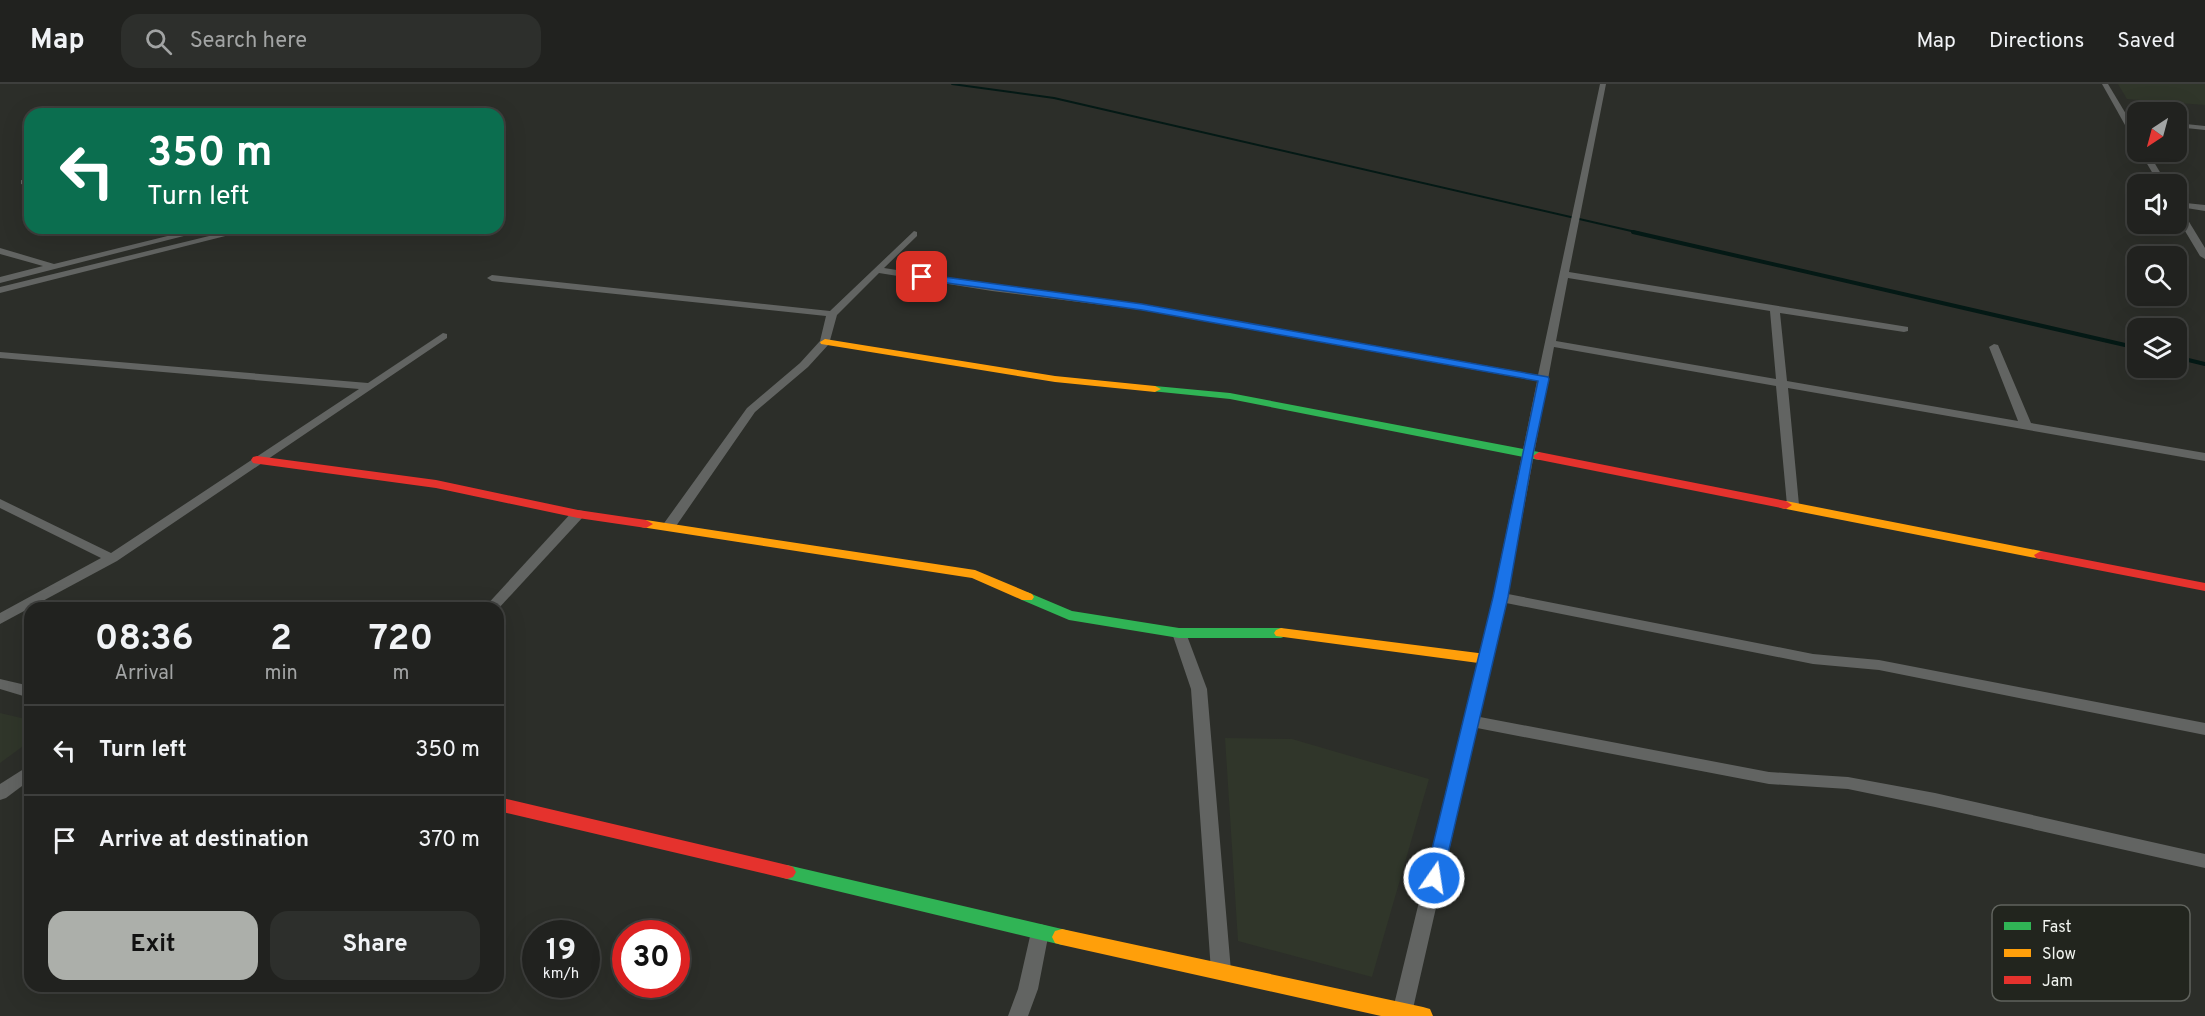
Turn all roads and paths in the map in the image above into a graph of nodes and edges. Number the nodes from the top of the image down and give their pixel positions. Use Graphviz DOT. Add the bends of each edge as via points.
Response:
graph roads {
  1 [pos="1603,84"];
  2 [pos="2105,84"];
  3 [pos="2125,119"];
  4 [pos="2127,122"];
  5 [pos="2187,126"];
  6 [pos="2205,128"];
  7 [pos="2187,207"];
  8 [pos="2205,208"];
  9 [pos="2187,225"];
  10 [pos="179,234"];
  11 [pos="229,234"];
  12 [pos="914,234"];
  13 [pos="0,251"];
  14 [pos="2205,256"];
  15 [pos="54,267"];
  16 [pos="876,270"];
  17 [pos="1564,274"];
  18 [pos="492,278"];
  19 [pos="0,280"];
  20 [pos="0,290"];
  21 [pos="1775,309"];
  22 [pos="832,314"];
  23 [pos="1904,329"];
  24 [pos="443,336"];
  25 [pos="825,342"];
  26 [pos="1551,343"];
  27 [pos="1994,347"];
  28 [pos="0,356"];
  29 [pos="1544,379"];
  30 [pos="1784,384"];
  31 [pos="370,387"];
  32 [pos="2026,426"];
  33 [pos="1527,454"];
  34 [pos="2205,457"];
  35 [pos="257,460"];
  36 [pos="0,503"];
  37 [pos="1793,506"];
  38 [pos="578,514"];
  39 [pos="669,526"];
  40 [pos="112,558"];
  41 [pos="2205,587"];
  42 [pos="1500,597"];
  43 [pos="31,602"];
  44 [pos="497,602"];
  45 [pos="24,606"];
  46 [pos="0,619"];
  47 [pos="1179,633"];
  48 [pos="1486,659"];
  49 [pos="0,684"];
  50 [pos="24,690"];
  51 [pos="1471,721"];
  52 [pos="2205,729"];
  53 [pos="24,775"];
  54 [pos="0,793"];
  55 [pos="504,805"];
  56 [pos="2205,861"];
  57 [pos="1040,932"];
  58 [pos="1221,971"];
  59 [pos="1402,1013"];
  60 [pos="1018,1016"];
  61 [pos="1423,1016"];
  1 -- 17 [label="street"];
  2 -- 3 [label="street"];
  3 -- 4 [label="street"];
  5 -- 6 [label="street"];
  7 -- 8 [label="street"];
  9 -- 14 [label="street"];
  10 -- 15 [label="street"];
  11 -- 20 [label="street"];
  12 -- 16 [label="street"];
  13 -- 15 [label="street"];
  15 -- 19 [label="street"];
  16 -- 22 [label="street"];
  16 -- 29 [label="street" via="1142,307"];
  17 -- 21 [label="street"];
  17 -- 26 [label="street"];
  18 -- 22 [label="street"];
  21 -- 23 [label="street"];
  21 -- 30 [label="street"];
  22 -- 25 [label="street"];
  24 -- 31 [label="street"];
  25 -- 33 [label="street" via="1055,379 1230,396"];
  25 -- 39 [label="street" via="751,410"];
  26 -- 29 [label="street"];
  26 -- 30 [label="street"];
  27 -- 32 [label="street"];
  28 -- 31 [label="street"];
  29 -- 33 [label="street"];
  30 -- 32 [label="street"];
  30 -- 37 [label="street"];
  31 -- 35 [label="street"];
  32 -- 34 [label="street"];
  33 -- 37 [label="street"];
  33 -- 42 [label="street"];
  35 -- 38 [label="street" via="435,484"];
  35 -- 40 [label="street"];
  36 -- 40 [label="street"];
  37 -- 41 [label="street"];
  38 -- 39 [label="street"];
  38 -- 44 [label="street"];
  39 -- 47 [label="street" via="975,574 1069,615"];
  40 -- 43 [label="street"];
  42 -- 48 [label="street"];
  42 -- 52 [label="street" via="1813,659 1880,665"];
  45 -- 46 [label="street"];
  47 -- 48 [label="street" via="1275,632"];
  47 -- 58 [label="street" via="1198,689"];
  48 -- 51 [label="street"];
  49 -- 50 [label="street"];
  51 -- 56 [label="street" via="1769,778 1870,787"];
  51 -- 59 [label="street"];
  53 -- 54 [label="street"];
  55 -- 57 [label="street"];
  57 -- 58 [label="street"];
  57 -- 60 [label="street"];
  58 -- 59 [label="street"];
  59 -- 61 [label="street"];
}
